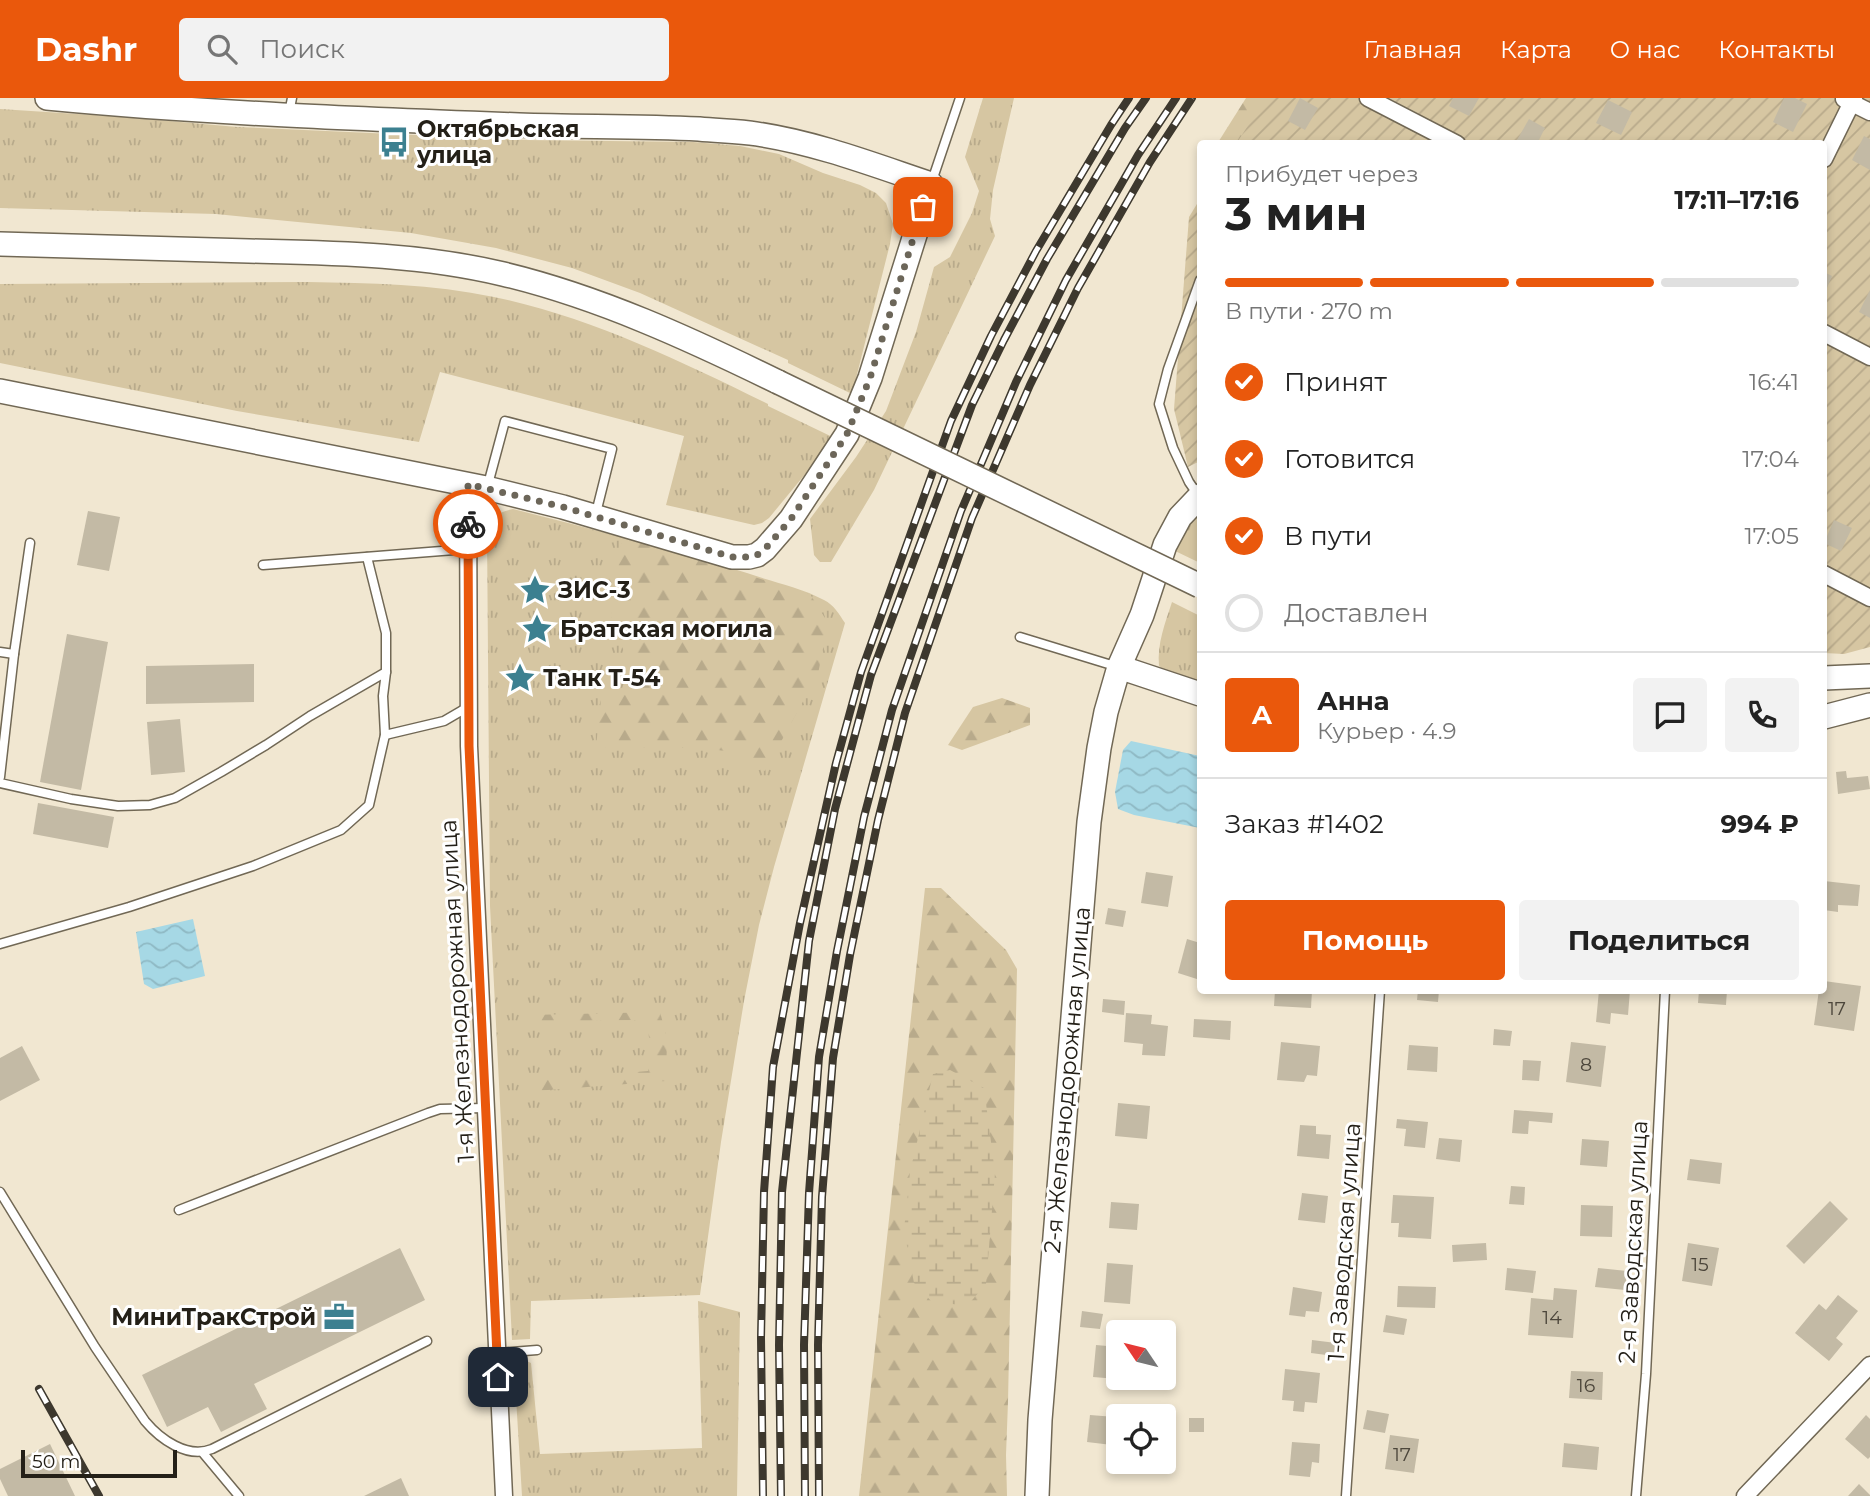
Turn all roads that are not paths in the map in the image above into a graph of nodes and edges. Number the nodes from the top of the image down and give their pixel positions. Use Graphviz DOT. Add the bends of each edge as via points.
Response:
graph roads {
  1 [pos="47,98"];
  2 [pos="960,98"];
  3 [pos="1368,98"];
  4 [pos="1849,100"];
  5 [pos="290,107"];
  6 [pos="1870,112"];
  7 [pos="1449,140"];
  8 [pos="1827,152"];
  9 [pos="931,184"];
  10 [pos="0,244"];
  11 [pos="1197,288"];
  12 [pos="1827,335"];
  13 [pos="1870,357"];
  14 [pos="0,391"];
  15 [pos="477,486"];
  16 [pos="1197,493"];
  17 [pos="1197,500"];
  18 [pos="596,516"];
  19 [pos="30,543"];
  20 [pos="467,549"];
  21 [pos="367,557"];
  22 [pos="263,565"];
  23 [pos="1827,576"];
  24 [pos="1197,585"];
  25 [pos="1870,598"];
  26 [pos="1020,637"];
  27 [pos="0,652"];
  28 [pos="14,654"];
  29 [pos="1119,667"];
  30 [pos="386,672"];
  31 [pos="1870,676"];
  32 [pos="1827,678"];
  33 [pos="1870,691"];
  34 [pos="1197,693"];
  35 [pos="1827,700"];
  36 [pos="1870,705"];
  37 [pos="468,707"];
  38 [pos="1827,716"];
  39 [pos="385,735"];
  40 [pos="0,777"];
  41 [pos="0,783"];
  42 [pos="0,944"];
  43 [pos="1380,994"];
  44 [pos="1665,994"];
  45 [pos="485,1108"];
  46 [pos="0,1192"];
  47 [pos="179,1210"];
  48 [pos="427,1341"];
  49 [pos="537,1350"];
  50 [pos="497,1353"];
  51 [pos="1870,1365"];
  52 [pos="204,1453"];
  53 [pos="239,1496"];
  54 [pos="504,1496"];
  55 [pos="1037,1496"];
  56 [pos="1346,1496"];
  57 [pos="1636,1496"];
  58 [pos="1745,1496"];
  1 -- 5 [label="street" via="136,107"];
  2 -- 9 [label="lane"];
  3 -- 7 [label="street"];
  4 -- 6 [label="street"];
  4 -- 8 [label="street"];
  5 -- 9 [label="street" via="522,125 755,133 835,152"];
  9 -- 18 [label="street" via="870,378 847,434 791,519 765,549 749,557 732,557"];
  10 -- 24 [label="street, bridge" via="354,253 502,273 571,293 711,349"];
  11 -- 16 [label="lane" via="1159,404 1173,448"];
  12 -- 13 [label="street"];
  14 -- 15 [label="street"];
  15 -- 18 [label="street"];
  15 -- 18 [label="lane" via="505,421 612,449"];
  15 -- 20 [label="street, 1-я Железнодорожная улица"];
  17 -- 29 [label="street, 2-я Железнодорожная улица" via="1180,517 1165,545"];
  19 -- 28 [label="lane"];
  20 -- 21 [label="lane"];
  20 -- 37 [label="street, 1-я Железнодорожная улица"];
  21 -- 22 [label="lane"];
  21 -- 30 [label="lane" via="386,633"];
  23 -- 25 [label="street"];
  26 -- 29 [label="lane"];
  27 -- 28 [label="lane"];
  28 -- 40 [label="lane"];
  29 -- 34 [label="street"];
  29 -- 55 [label="street, 2-я Железнодорожная улица" via="1106,712 1089,822"];
  30 -- 39 [label="lane"];
  30 -- 41 [label="lane" via="175,798 118,806"];
  31 -- 32 [label="street"];
  33 -- 35 [label="street"];
  36 -- 38 [label="street"];
  37 -- 39 [label="lane" via="444,721"];
  37 -- 45 [label="street, 1-я Железнодорожная улица"];
  39 -- 42 [label="lane" via="369,805 341,830 241,870"];
  43 -- 56 [label="lane, 1-я Заводская улица"];
  44 -- 57 [label="lane, 2-я Заводская улица"];
  45 -- 47 [label="lane" via="428,1113"];
  45 -- 50 [label="street, 1-я Железнодорожная улица"];
  46 -- 52 [label="lane" via="145,1421 181,1448"];
  48 -- 52 [label="lane"];
  49 -- 50 [label="lane"];
  50 -- 54 [label="street, 1-я Железнодорожная улица"];
  51 -- 58 [label="street"];
  52 -- 53 [label="lane"];
}
